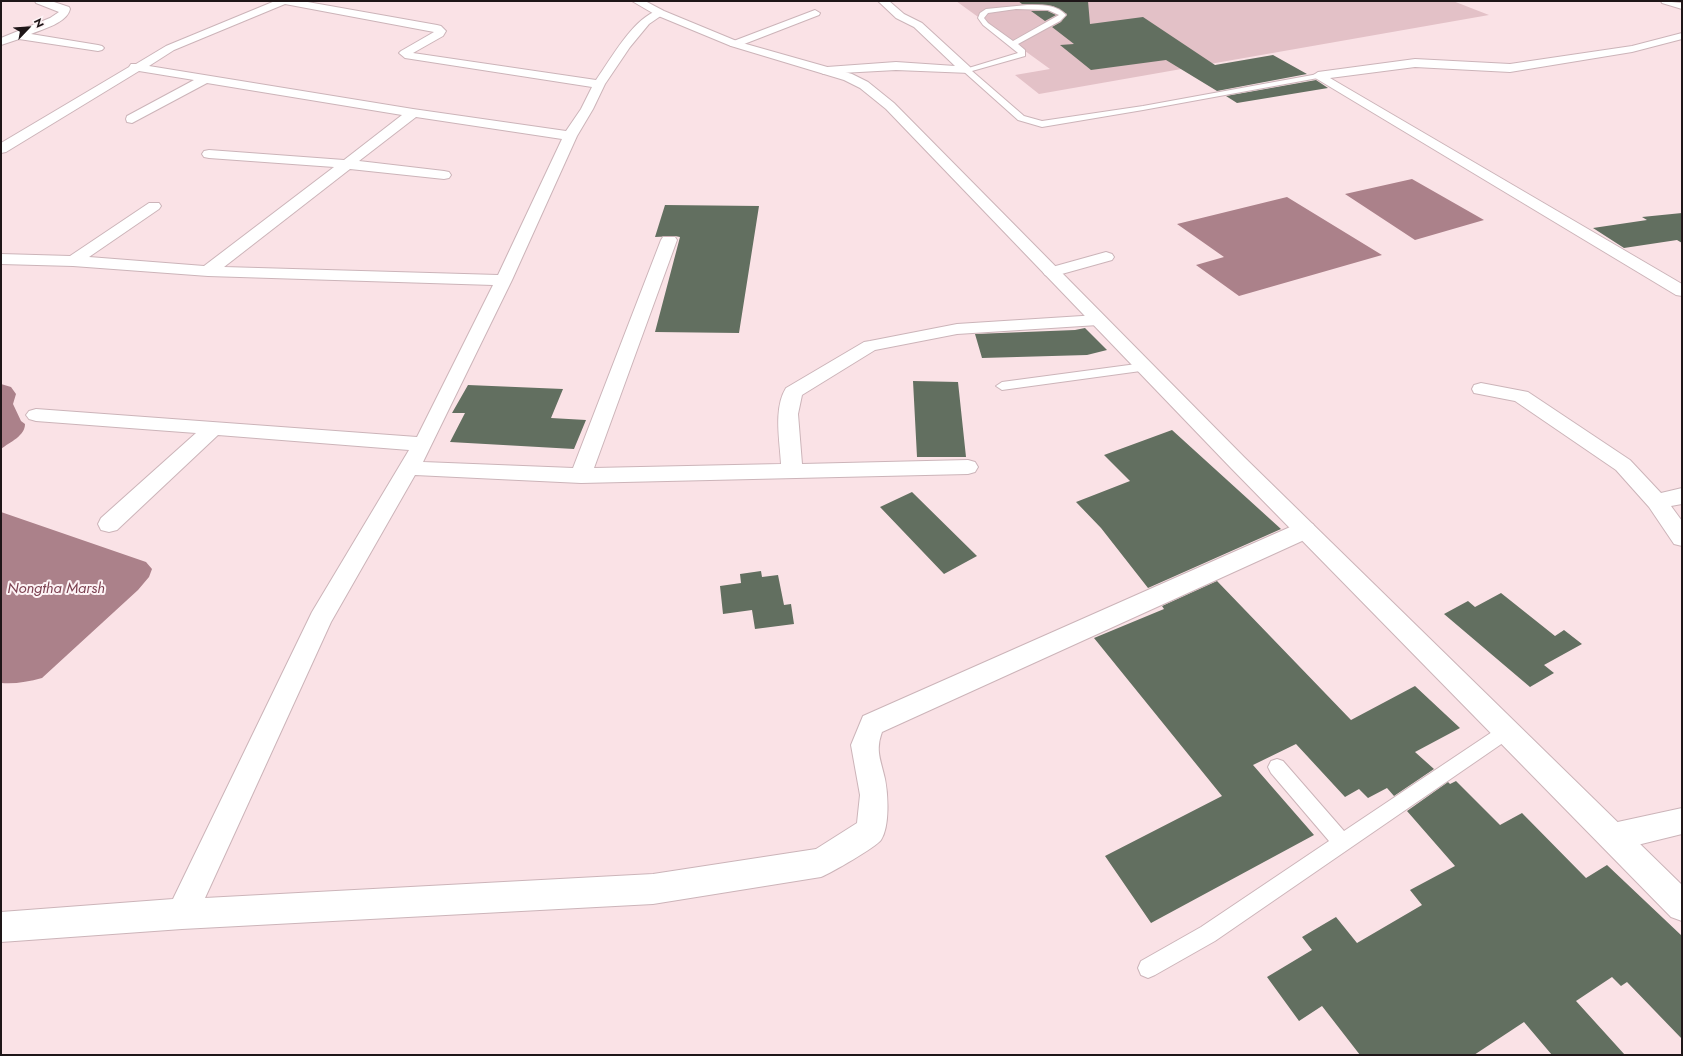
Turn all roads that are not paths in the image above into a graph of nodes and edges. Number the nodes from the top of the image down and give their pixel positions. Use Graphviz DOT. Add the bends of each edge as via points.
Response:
graph roads {
  1 [pos="40,1"];
  2 [pos="284,1"];
  3 [pos="338,1"];
  4 [pos="637,1"];
  5 [pos="883,1"];
  6 [pos="1666,1"];
  7 [pos="1682,6"];
  8 [pos="321,8"];
  9 [pos="660,13"];
  10 [pos="815,13"];
  11 [pos="18,35"];
  12 [pos="1681,36"];
  13 [pos="1,42"];
  14 [pos="735,44"];
  15 [pos="1012,44"];
  16 [pos="98,48"];
  17 [pos="135,67"];
  18 [pos="827,70"];
  19 [pos="966,70"];
  20 [pos="1318,76"];
  21 [pos="205,79"];
  22 [pos="599,84"];
  23 [pos="413,113"];
  24 [pos="132,119"];
  25 [pos="570,136"];
  26 [pos="1,149"];
  27 [pos="209,154"];
  28 [pos="347,164"];
  29 [pos="444,175"];
  30 [pos="154,206"];
  31 [pos="669,240"];
  32 [pos="1106,257"];
  33 [pos="1,259"];
  34 [pos="73,261"];
  35 [pos="208,271"];
  36 [pos="1051,272"];
  37 [pos="504,280"];
  38 [pos="1682,290"];
  39 [pos="1098,320"];
  40 [pos="1144,367"];
  41 [pos="1002,386"];
  42 [pos="1481,390"];
  43 [pos="36,415"];
  44 [pos="213,429"];
  45 [pos="422,444"];
  46 [pos="409,468"];
  47 [pos="968,468"];
  48 [pos="792,471"];
  49 [pos="581,476"];
  50 [pos="1682,496"];
  51 [pos="1658,502"];
  52 [pos="109,524"];
  53 [pos="1306,530"];
  54 [pos="1682,538"];
  55 [pos="1507,731"];
  56 [pos="1277,767"];
  57 [pos="1682,821"];
  58 [pos="1613,837"];
  59 [pos="1342,842"];
  60 [pos="1682,906"];
  61 [pos="182,914"];
  62 [pos="1,927"];
  63 [pos="1148,968"];
  1 -- 11 [label="street" via="65,9 64,13 54,20"];
  2 -- 8 [label="street"];
  2 -- 17 [label="street" via="170,48"];
  3 -- 8 [label="street"];
  4 -- 9 [label="street"];
  5 -- 19 [label="street" via="900,16 918,25"];
  6 -- 7 [label="street"];
  8 -- 22 [label="street" via="437,28 440,31 439,34 405,53 409,56"];
  9 -- 14 [label="street"];
  9 -- 22 [label="street" via="645,22"];
  10 -- 14 [label="street"];
  11 -- 13 [label="street"];
  11 -- 16 [label="street"];
  12 -- 20 [label="street" via="1632,49 1510,68 1415,63"];
  14 -- 18 [label="street"];
  15 -- 15 [label="lane" via="1058,20 1063,15 1060,10 1045,4 986,11 982,14 981,18 985,24"];
  15 -- 19 [label="lane" via="1021,50 1022,54"];
  17 -- 21 [label="street"];
  17 -- 26 [label="street"];
  18 -- 19 [label="street" via="896,66"];
  18 -- 36 [label="street" via="864,85 890,106"];
  19 -- 20 [label="lane" via="1022,118 1042,124"];
  20 -- 38 [label="street"];
  21 -- 23 [label="street"];
  21 -- 24 [label="street"];
  22 -- 25 [label="street"];
  23 -- 25 [label="street"];
  23 -- 28 [label="street"];
  25 -- 37 [label="street"];
  27 -- 28 [label="street"];
  28 -- 29 [label="street"];
  28 -- 35 [label="street"];
  30 -- 34 [label="street"];
  31 -- 49 [label="street"];
  32 -- 36 [label="street"];
  33 -- 34 [label="street"];
  34 -- 35 [label="street"];
  35 -- 37 [label="street"];
  36 -- 39 [label="street"];
  37 -- 45 [label="street"];
  39 -- 40 [label="street"];
  39 -- 48 [label="street" via="957,329 870,346 793,392 788,414"];
  40 -- 41 [label="lane"];
  40 -- 53 [label="street"];
  42 -- 51 [label="street" via="1521,396 1623,465"];
  43 -- 44 [label="street"];
  44 -- 45 [label="street"];
  44 -- 52 [label="street"];
  45 -- 46 [label="street"];
  46 -- 49 [label="street"];
  46 -- 61 [label="street" via="320,619"];
  47 -- 48 [label="street"];
  48 -- 49 [label="street"];
  50 -- 51 [label="street"];
  51 -- 54 [label="street"];
  53 -- 55 [label="street"];
  53 -- 61 [label="street" via="872,724 864,745 874,795 870,831 821,864 653,888"];
  55 -- 58 [label="street"];
  55 -- 59 [label="lane"];
  56 -- 59 [label="lane"];
  57 -- 58 [label="street"];
  58 -- 60 [label="street"];
  59 -- 63 [label="lane" via="1208,934"];
  61 -- 62 [label="street"];
}
